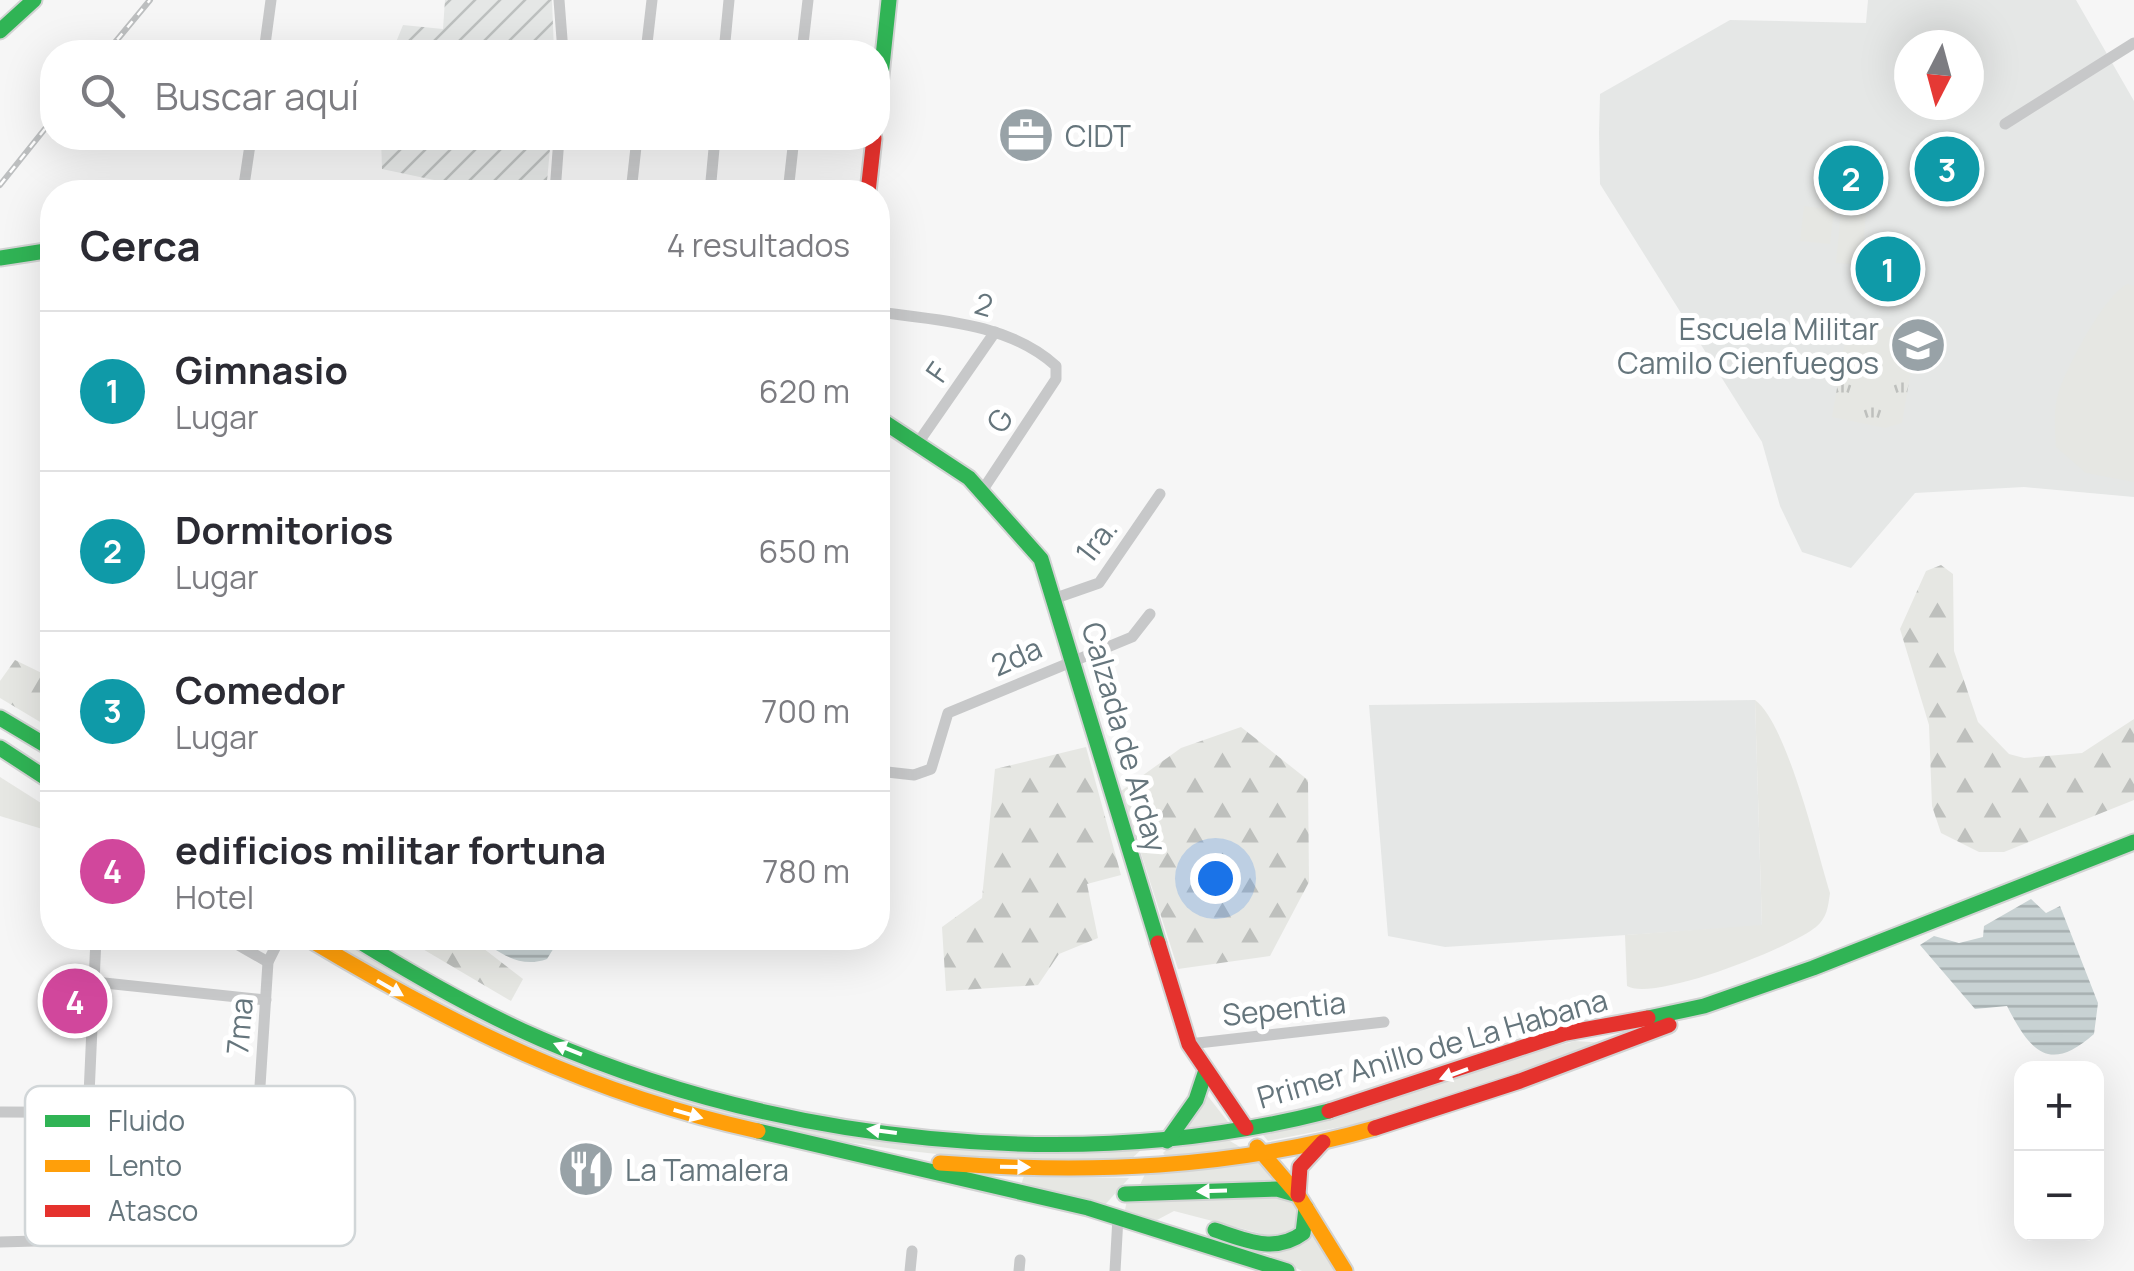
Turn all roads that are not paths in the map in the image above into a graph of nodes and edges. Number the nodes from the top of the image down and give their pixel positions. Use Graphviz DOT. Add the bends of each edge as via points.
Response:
graph roads {
  1 [pos="34,0"];
  2 [pos="271,0"];
  3 [pos="559,0"];
  4 [pos="652,0"];
  5 [pos="730,0"];
  6 [pos="808,0"];
  7 [pos="889,0"];
  8 [pos="0,31"];
  9 [pos="266,40"];
  10 [pos="561,40"];
  11 [pos="647,40"];
  12 [pos="725,40"];
  13 [pos="803,40"];
  14 [pos="885,40"];
  15 [pos="2134,43"];
  16 [pos="2005,124"];
  17 [pos="249,150"];
  18 [pos="558,150"];
  19 [pos="636,150"];
  20 [pos="714,150"];
  21 [pos="793,150"];
  22 [pos="873,150"];
  23 [pos="246,180"];
  24 [pos="557,180"];
  25 [pos="632,180"];
  26 [pos="711,180"];
  27 [pos="789,180"];
  28 [pos="869,180"];
  29 [pos="40,252"];
  30 [pos="0,258"];
  31 [pos="890,314"];
  32 [pos="995,332"];
  33 [pos="1056,379"];
  34 [pos="890,424"];
  35 [pos="920,440"];
  36 [pos="984,488"];
  37 [pos="1160,494"];
  38 [pos="1056,598"];
  39 [pos="1150,614"];
  40 [pos="1074,658"];
  41 [pos="0,718"];
  42 [pos="40,742"];
  43 [pos="0,748"];
  44 [pos="890,772"];
  45 [pos="40,774"];
  46 [pos="2134,842"];
  47 [pos="96,950"];
  48 [pos="247,950"];
  49 [pos="274,950"];
  50 [pos="326,950"];
  51 [pos="376,950"];
  52 [pos="268,962"];
  53 [pos="95,982"];
  54 [pos="1749,990"];
  55 [pos="266,1000"];
  56 [pos="1384,1022"];
  57 [pos="1620,1023"];
  58 [pos="1189,1044"];
  59 [pos="1617,1046"];
  60 [pos="1205,1072"];
  61 [pos="89,1086"];
  62 [pos="258,1086"];
  63 [pos="0,1112"];
  64 [pos="25,1112"];
  65 [pos="1246,1128"];
  66 [pos="1204,1133"];
  67 [pos="1170,1136"];
  68 [pos="1328,1138"];
  69 [pos="1263,1155"];
  70 [pos="883,1159"];
  71 [pos="1145,1167"];
  72 [pos="1126,1194"];
  73 [pos="1302,1201"];
  74 [pos="1118,1218"];
  75 [pos="1158,1227"];
  76 [pos="25,1241"];
  77 [pos="0,1242"];
  78 [pos="912,1251"];
  79 [pos="910,1271"];
  80 [pos="1115,1271"];
  81 [pos="1287,1271"];
  82 [pos="1346,1271"];
  1 -- 8 [label="main road"];
  2 -- 9 [label="street"];
  3 -- 10 [label="street"];
  4 -- 11 [label="street"];
  5 -- 12 [label="street"];
  6 -- 13 [label="street"];
  7 -- 14 [label="main road"];
  15 -- 16 [label="street"];
  17 -- 23 [label="street"];
  18 -- 24 [label="street"];
  19 -- 25 [label="street"];
  20 -- 26 [label="street"];
  21 -- 27 [label="street"];
  22 -- 28 [label="main road"];
  29 -- 30 [label="main road"];
  31 -- 32 [label="street, 2"];
  32 -- 33 [label="street, 2" via="1053,362"];
  32 -- 35 [label="street, F"];
  33 -- 36 [label="street, G"];
  34 -- 35 [label="main road, Calzada de Arday"];
  35 -- 36 [label="main road, Calzada de Arday"];
  36 -- 38 [label="main road, Calzada de Arday" via="1042,560"];
  37 -- 38 [label="street, 1ra." via="1099,583"];
  38 -- 40 [label="main road, Calzada de Arday"];
  39 -- 40 [label="street, 2da" via="1132,637"];
  40 -- 44 [label="street, 2da" via="948,713 930,769"];
  40 -- 58 [label="main road, Calzada de Arday"];
  41 -- 42 [label="main road"];
  43 -- 45 [label="main road"];
  46 -- 54 [label="main road, Primer Anillo de La Habana"];
  47 -- 53 [label="street"];
  48 -- 52 [label="street"];
  49 -- 52 [label="street, 7ma"];
  50 -- 70 [label="main road, one-way" via="439,1016 564,1074 740,1129"];
  67 -- 51 [label="main road, one-way" via="980,1139 820,1122 747,1106 516,1027"];
  52 -- 55 [label="street, 7ma"];
  53 -- 55 [label="street"];
  53 -- 61 [label="street"];
  54 -- 57 [label="main road, Primer Anillo de La Habana"];
  54 -- 59 [label="main road, Primer Anillo de La Habana"];
  55 -- 62 [label="street, 7ma"];
  56 -- 58 [label="street, Sepentia"];
  57 -- 59 [label="main road"];
  57 -- 65 [label="main road, Primer Anillo de La Habana, one-way" via="1566,1034 1391,1095"];
  58 -- 60 [label="main road, Calzada de Arday"];
  59 -- 68 [label="main road, Primer Anillo de La Habana" via="1455,1104"];
  60 -- 65 [label="main road, Calzada de Arday"];
  60 -- 67 [label="main road" via="1196,1100"];
  63 -- 64 [label="street"];
  65 -- 66 [label="main road, Primer Anillo de La Habana"];
  65 -- 69 [label="main road, Calzada de Arday"];
  66 -- 67 [label="main road"];
  66 -- 69 [label="main road" via="1229,1136"];
  67 -- 71 [label="main road"];
  68 -- 69 [label="main road, Primer Anillo de La Habana"];
  68 -- 73 [label="main road" via="1300,1167"];
  69 -- 71 [label="main road, Primer Anillo de La Habana"];
  69 -- 73 [label="main road, Calzada de Arday"];
  70 -- 71 [label="main road, Primer Anillo de La Habana, one-way"];
  70 -- 74 [label="main road"];
  71 -- 72 [label="main road"];
  73 -- 72 [label="main road, one-way" via="1277,1189"];
  72 -- 74 [label="main road"];
  73 -- 75 [label="main road" via="1304,1233 1285,1245 1191,1224"];
  73 -- 82 [label="main road, Calzada de Arday"];
  74 -- 75 [label="main road"];
  74 -- 80 [label="street"];
  75 -- 81 [label="main road"];
  76 -- 77 [label="street"];
  78 -- 79 [label="street"];
}
